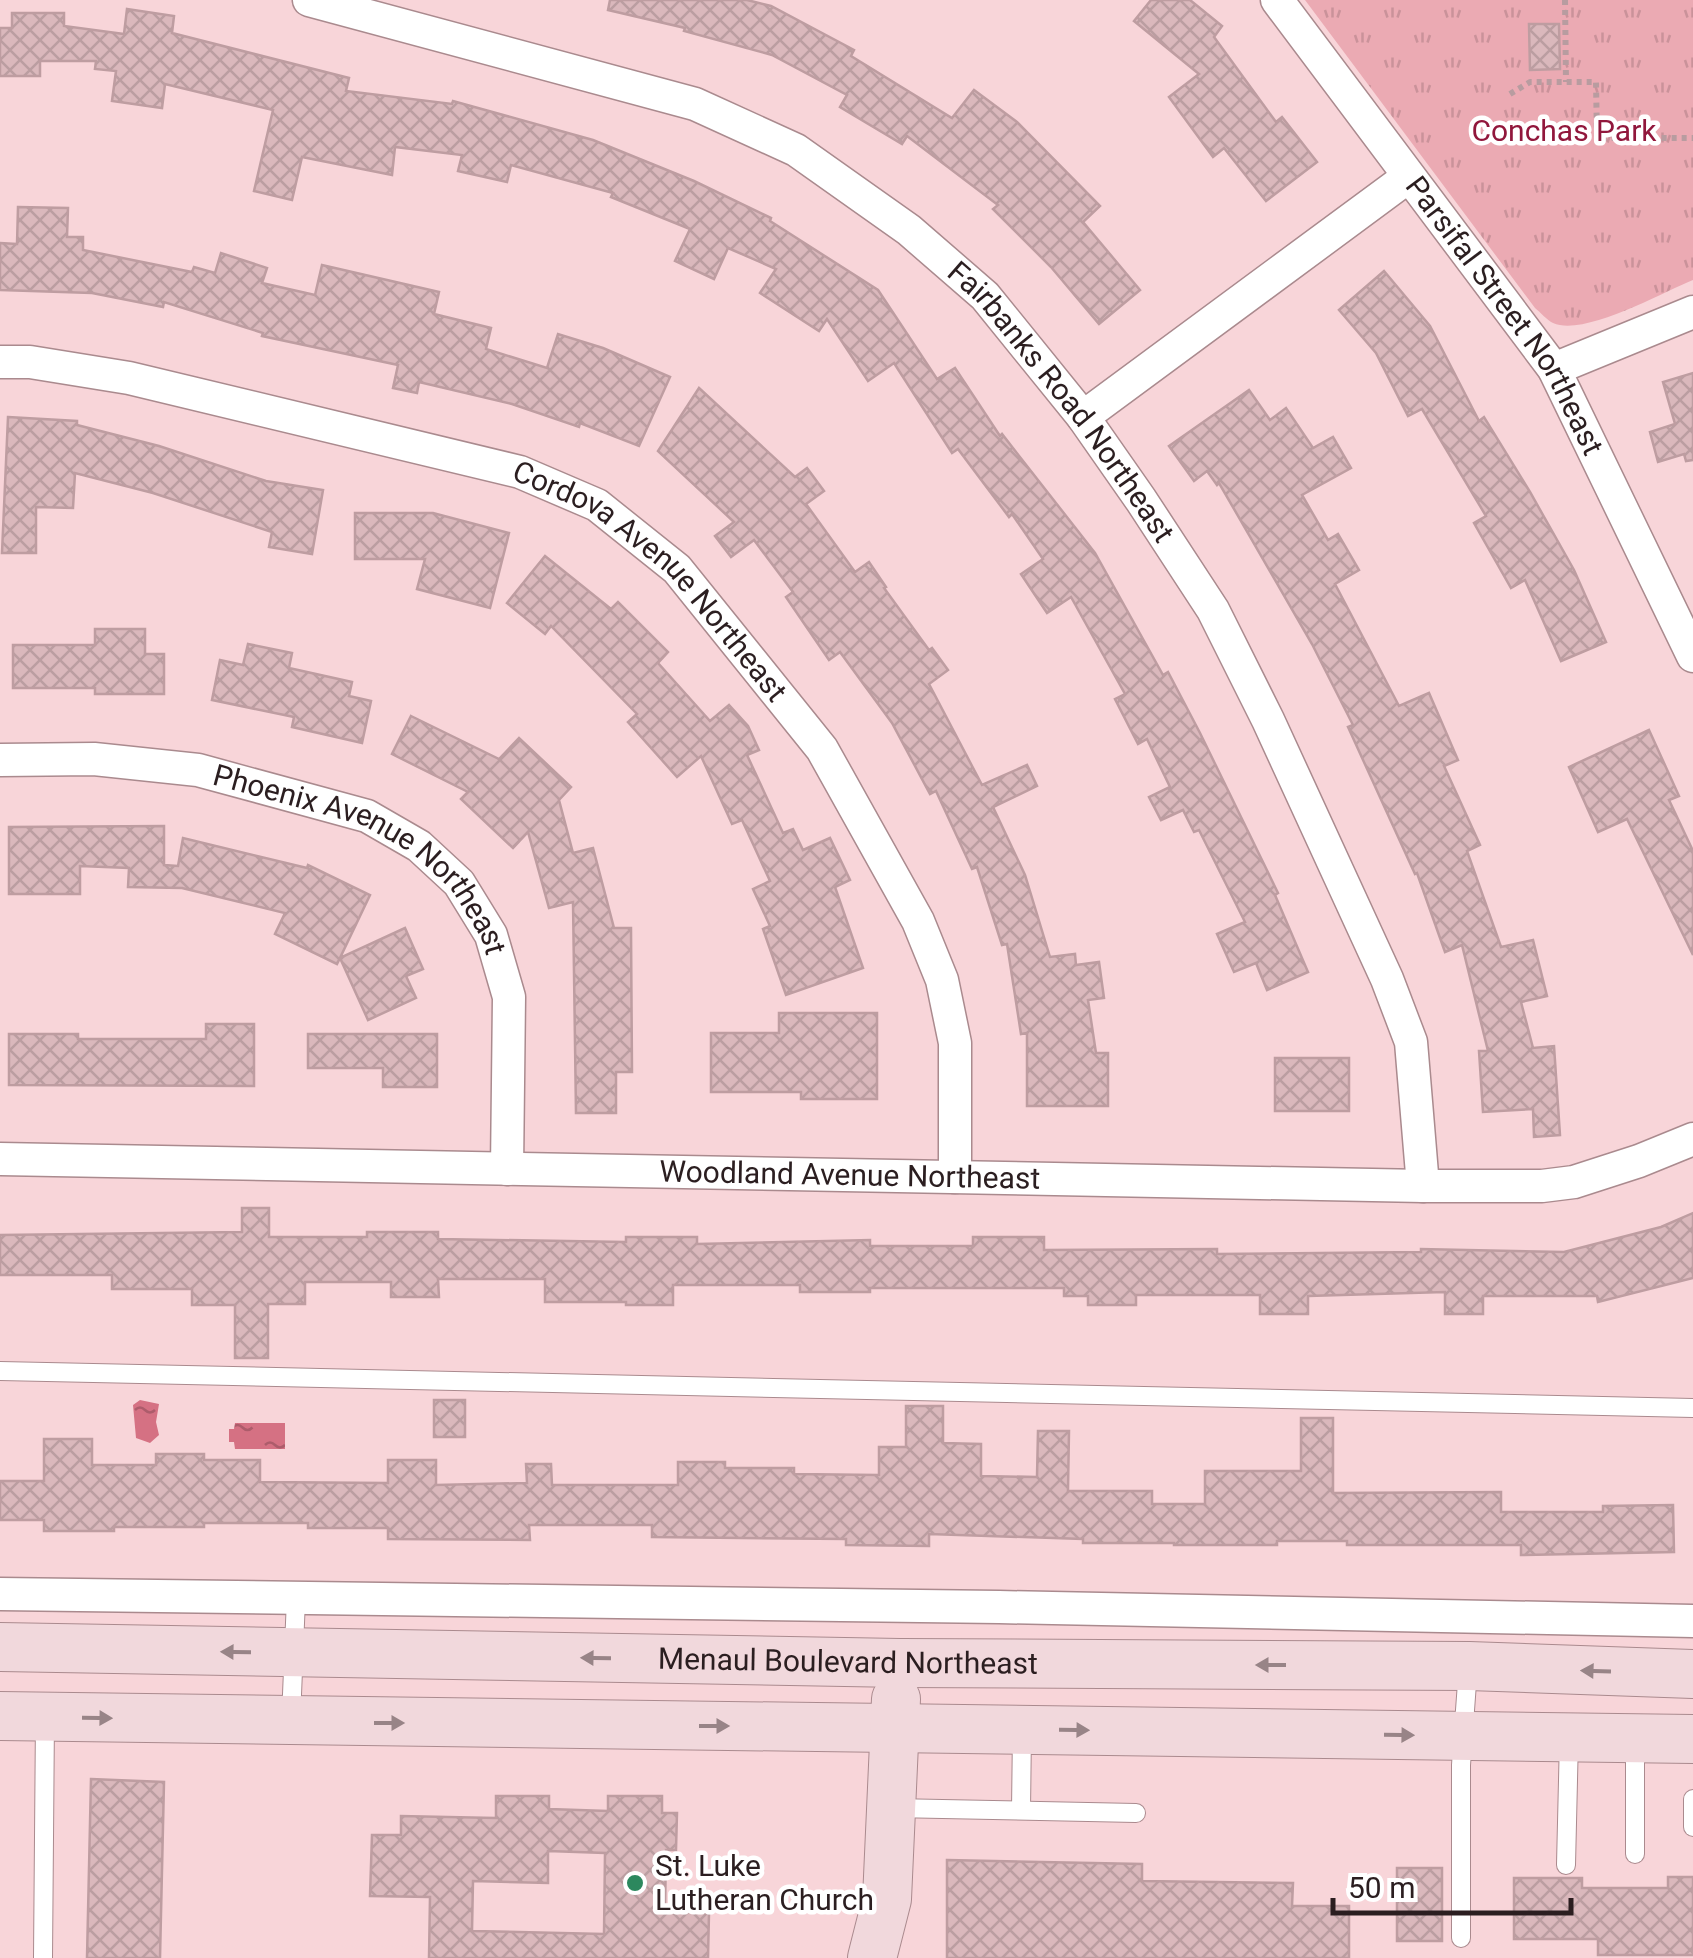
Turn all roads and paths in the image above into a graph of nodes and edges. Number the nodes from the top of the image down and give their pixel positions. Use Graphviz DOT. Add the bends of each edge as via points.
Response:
graph roads {
  1 [pos="308,0"];
  2 [pos="1277,0"];
  3 [pos="1565,0"];
  4 [pos="1566,82"];
  5 [pos="1510,94"];
  6 [pos="1693,138"];
  7 [pos="1408,176"];
  8 [pos="1693,312"];
  9 [pos="0,362"];
  10 [pos="1554,369"];
  11 [pos="1083,418"];
  12 [pos="1693,656"];
  13 [pos="0,760"];
  14 [pos="1693,1139"];
  15 [pos="0,1159"];
  16 [pos="507,1169"];
  17 [pos="954,1177"];
  18 [pos="1422,1186"];
  19 [pos="0,1371"];
  20 [pos="1693,1408"];
  21 [pos="0,1594"];
  22 [pos="296,1599"];
  23 [pos="1693,1621"];
  24 [pos="0,1647"];
  25 [pos="296,1653"];
  26 [pos="900,1663"];
  27 [pos="1469,1666"];
  28 [pos="1693,1674"];
  29 [pos="22,1716"];
  30 [pos="291,1723"];
  31 [pos="894,1727"];
  32 [pos="1022,1729"];
  33 [pos="1462,1736"];
  34 [pos="1569,1738"];
  35 [pos="1635,1738"];
  36 [pos="1693,1740"];
  37 [pos="1693,1799"];
  38 [pos="892,1808"];
  39 [pos="1021,1810"];
  40 [pos="1136,1812"];
  41 [pos="1693,1827"];
  42 [pos="1635,1854"];
  43 [pos="1566,1865"];
  44 [pos="1461,1938"];
  45 [pos="44,1958"];
  46 [pos="872,1958"];
  1 -- 11 [label="street, Fairbanks Road Northeast" via="695,104 796,150 909,230 985,296"];
  2 -- 7 [label="street, Parsifal Street Northeast"];
  3 -- 4 [label="path"];
  4 -- 5 [label="path" via="1530,82"];
  4 -- 6 [label="path" via="1596,82 1597,138"];
  7 -- 10 [label="street, Parsifal Street Northeast"];
  7 -- 11 [label="street"];
  8 -- 10 [label="street"];
  9 -- 17 [label="street, Cordova Avenue Northeast" via="129,378 520,472 597,505 677,570 822,749 918,921 942,980 955,1043"];
  10 -- 12 [label="street, Parsifal Street Northeast"];
  11 -- 18 [label="street, Fairbanks Road Northeast" via="1213,610 1387,978 1411,1042"];
  13 -- 16 [label="street, Phoenix Avenue Northeast" via="94,759 198,770 367,816 419,846 459,883 491,935 508,997"];
  14 -- 18 [label="street, Woodland Avenue Northeast" via="1574,1182"];
  15 -- 16 [label="street, Woodland Avenue Northeast"];
  16 -- 17 [label="street, Woodland Avenue Northeast"];
  17 -- 18 [label="street, Woodland Avenue Northeast"];
  19 -- 20 [label="lane"];
  21 -- 22 [label="street"];
  22 -- 23 [label="street"];
  22 -- 25 [label="lane"];
  25 -- 24 [label="main road, Menaul Boulevard Northeast, one-way"];
  26 -- 25 [label="main road, Menaul Boulevard Northeast, one-way"];
  25 -- 30 [label="lane"];
  27 -- 26 [label="main road, Menaul Boulevard Northeast, one-way"];
  26 -- 31 [label="main road"];
  28 -- 27 [label="main road, Menaul Boulevard Northeast, one-way"];
  27 -- 33 [label="lane"];
  29 -- 30 [label="main road, one-way"];
  29 -- 45 [label="lane"];
  30 -- 31 [label="main road, one-way"];
  31 -- 32 [label="main road"];
  31 -- 38 [label="main road"];
  32 -- 33 [label="main road, one-way"];
  32 -- 39 [label="lane"];
  33 -- 34 [label="main road"];
  33 -- 44 [label="lane"];
  34 -- 35 [label="main road"];
  34 -- 43 [label="lane"];
  35 -- 36 [label="main road"];
  35 -- 42 [label="lane"];
  37 -- 41 [label="lane"];
  38 -- 39 [label="lane"];
  38 -- 46 [label="main road" via="887,1899"];
  39 -- 40 [label="lane"];
}
